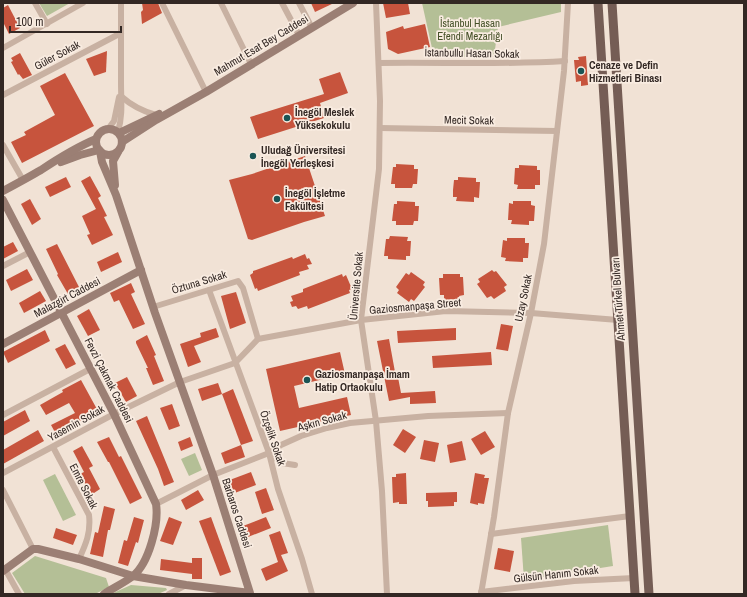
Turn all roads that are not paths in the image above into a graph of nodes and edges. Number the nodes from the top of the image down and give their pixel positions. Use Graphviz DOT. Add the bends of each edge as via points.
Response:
graph roads {
  1 [pos="35,3"];
  2 [pos="83,3"];
  3 [pos="121,3"];
  4 [pos="162,3"];
  5 [pos="221,3"];
  6 [pos="282,3"];
  7 [pos="299,3"];
  8 [pos="353,3"];
  9 [pos="376,3"];
  10 [pos="568,3"];
  11 [pos="598,3"];
  12 [pos="612,3"];
  13 [pos="46,24"];
  14 [pos="312,28"];
  15 [pos="121,33"];
  16 [pos="299,36"];
  17 [pos="3,48"];
  18 [pos="565,61"];
  19 [pos="379,63"];
  20 [pos="250,64"];
  21 [pos="206,92"];
  22 [pos="121,94"];
  23 [pos="3,95"];
  24 [pos="181,106"];
  25 [pos="156,115"];
  26 [pos="380,128"];
  27 [pos="108,129"];
  28 [pos="557,131"];
  29 [pos="118,132"];
  30 [pos="96,139"];
  31 [pos="3,146"];
  32 [pos="121,146"];
  33 [pos="100,151"];
  34 [pos="41,170"];
  35 [pos="23,180"];
  36 [pos="3,191"];
  37 [pos="116,196"];
  38 [pos="3,200"];
  39 [pos="30,252"];
  40 [pos="3,266"];
  41 [pos="141,270"];
  42 [pos="209,290"];
  43 [pos="153,306"];
  44 [pos="61,313"];
  45 [pos="531,313"];
  46 [pos="361,320"];
  47 [pos="618,320"];
  48 [pos="258,339"];
  49 [pos="3,344"];
  50 [pos="235,363"];
  51 [pos="90,369"];
  52 [pos="180,382"];
  53 [pos="508,413"];
  54 [pos="114,414"];
  55 [pos="3,415"];
  56 [pos="376,421"];
  57 [pos="53,447"];
  58 [pos="269,453"];
  59 [pos="294,465"];
  60 [pos="3,473"];
  61 [pos="213,475"];
  62 [pos="3,490"];
  63 [pos="156,504"];
  64 [pos="630,516"];
  65 [pos="491,534"];
  66 [pos="33,549"];
  67 [pos="79,558"];
  68 [pos="4,570"];
  69 [pos="133,576"];
  70 [pos="634,578"];
  71 [pos="186,585"];
  72 [pos="481,593"];
  73 [pos="19,594"];
  74 [pos="104,594"];
  75 [pos="169,594"];
  76 [pos="249,594"];
  77 [pos="312,594"];
  78 [pos="387,594"];
  79 [pos="635,594"];
  80 [pos="648,594"];
  1 -- 13 [label="street"];
  2 -- 13 [label="street"];
  3 -- 15 [label="street"];
  4 -- 21 [label="street"];
  5 -- 20 [label="street"];
  6 -- 16 [label="street"];
  7 -- 14 [label="street"];
  8 -- 14 [label="main road, Mahmut Esat Bey Caddesi"];
  9 -- 19 [label="street, Üniversite Sokak"];
  10 -- 18 [label="street, Uzay Sokak"];
  11 -- 47 [label="main road, Ahmet Türkel Bulvarı"];
  12 -- 80 [label="main road, Ahmet Türkel Bulvarı"];
  13 -- 17 [label="street"];
  14 -- 16 [label="main road, Mahmut Esat Bey Caddesi"];
  15 -- 22 [label="street"];
  15 -- 23 [label="street, Güler Sokak"];
  16 -- 20 [label="main road, Mahmut Esat Bey Caddesi"];
  18 -- 19 [label="street, İstanbullu Hasan Sokak" via="522,64"];
  18 -- 28 [label="street, Uzay Sokak"];
  19 -- 26 [label="street, Üniversite Sokak"];
  20 -- 21 [label="main road, Mahmut Esat Bey Caddesi"];
  21 -- 24 [label="main road, Mahmut Esat Bey Caddesi"];
  22 -- 25 [label="street" via="132,105"];
  22 -- 27 [label="street" via="114,121"];
  22 -- 29 [label="street" via="121,121"];
  24 -- 25 [label="main road"];
  24 -- 32 [label="main road" via="136,132"];
  25 -- 29 [label="main road"];
  26 -- 28 [label="street, Mecit Sokak"];
  26 -- 46 [label="street, Üniversite Sokak" via="379,169"];
  27 -- 29 [label="main road"];
  27 -- 30 [label="main road" via="101,132"];
  28 -- 45 [label="street, Uzay Sokak" via="544,244"];
  29 -- 32 [label="main road"];
  30 -- 33 [label="main road"];
  30 -- 34 [label="main road" via="83,144"];
  31 -- 35 [label="street"];
  32 -- 33 [label="main road" via="112,155"];
  32 -- 37 [label="main road" via="113,161"];
  33 -- 34 [label="main road" via="80,155"];
  33 -- 37 [label="main road"];
  34 -- 35 [label="main road"];
  35 -- 36 [label="main road"];
  37 -- 41 [label="main road, Barbaros Caddesi"];
  38 -- 39 [label="main road, Fevzi Çakmak Caddesi"];
  39 -- 40 [label="street"];
  39 -- 44 [label="main road, Fevzi Çakmak Caddesi"];
  41 -- 43 [label="main road, Barbaros Caddesi"];
  41 -- 44 [label="main road, Malazgirt Caddesi"];
  42 -- 43 [label="street, Öztuna Sokak"];
  42 -- 48 [label="street, Öztuna Sokak" via="238,281 241,283"];
  42 -- 50 [label="street, Özçelik Sokak"];
  43 -- 52 [label="main road, Barbaros Caddesi"];
  44 -- 49 [label="main road, Malazgirt Caddesi"];
  44 -- 51 [label="main road, Fevzi Çakmak Caddesi"];
  45 -- 46 [label="street, Gaziosmanpaşa Street" via="446,311"];
  45 -- 47 [label="street, Gaziosmanpaşa Street"];
  45 -- 53 [label="street, Uzay Sokak"];
  46 -- 48 [label="street, Gaziosmanpaşa Street"];
  46 -- 56 [label="street, Üniversite Sokak"];
  47 -- 64 [label="main road, Ahmet Türkel Bulvarı"];
  48 -- 50 [label="street"];
  50 -- 52 [label="street"];
  50 -- 58 [label="street, Özçelik Sokak"];
  51 -- 54 [label="main road, Fevzi Çakmak Caddesi"];
  51 -- 55 [label="street"];
  52 -- 54 [label="street, Yasemin Sokak"];
  52 -- 61 [label="main road, Barbaros Caddesi"];
  53 -- 56 [label="street, Aşkın Sokak"];
  53 -- 65 [label="street, Uzay Sokak"];
  54 -- 57 [label="street, Yasemin Sokak"];
  54 -- 63 [label="main road, Fevzi Çakmak Caddesi"];
  56 -- 58 [label="street, Aşkın Sokak" via="328,428 288,442"];
  56 -- 78 [label="street, Üniversite Sokak"];
  57 -- 60 [label="street, Yasemin Sokak"];
  57 -- 67 [label="street, Emre Sokak" via="88,515 90,526 87,542"];
  58 -- 59 [label="street" via="282,463"];
  58 -- 61 [label="street, Aşkın Sokak"];
  58 -- 77 [label="street, Özçelik Sokak"];
  61 -- 63 [label="street, Aşkın Sokak"];
  61 -- 76 [label="main road, Barbaros Caddesi"];
  62 -- 66 [label="street"];
  63 -- 69 [label="main road, Fevzi Çakmak Caddesi" via="158,512 152,538 142,566"];
  64 -- 65 [label="street"];
  64 -- 70 [label="main road, Ahmet Türkel Bulvarı"];
  65 -- 72 [label="street, Uzay Sokak"];
  66 -- 67 [label="main road, Barbaros Caddesi"];
  66 -- 68 [label="main road"];
  67 -- 69 [label="main road, Barbaros Caddesi"];
  68 -- 73 [label="street"];
  69 -- 71 [label="main road, Barbaros Caddesi"];
  69 -- 74 [label="main road"];
  70 -- 72 [label="street, Gülsün Hanım Sokak" via="574,581"];
  70 -- 79 [label="main road, Ahmet Türkel Bulvarı"];
  71 -- 75 [label="street"];
  71 -- 76 [label="main road, Barbaros Caddesi"];
}
